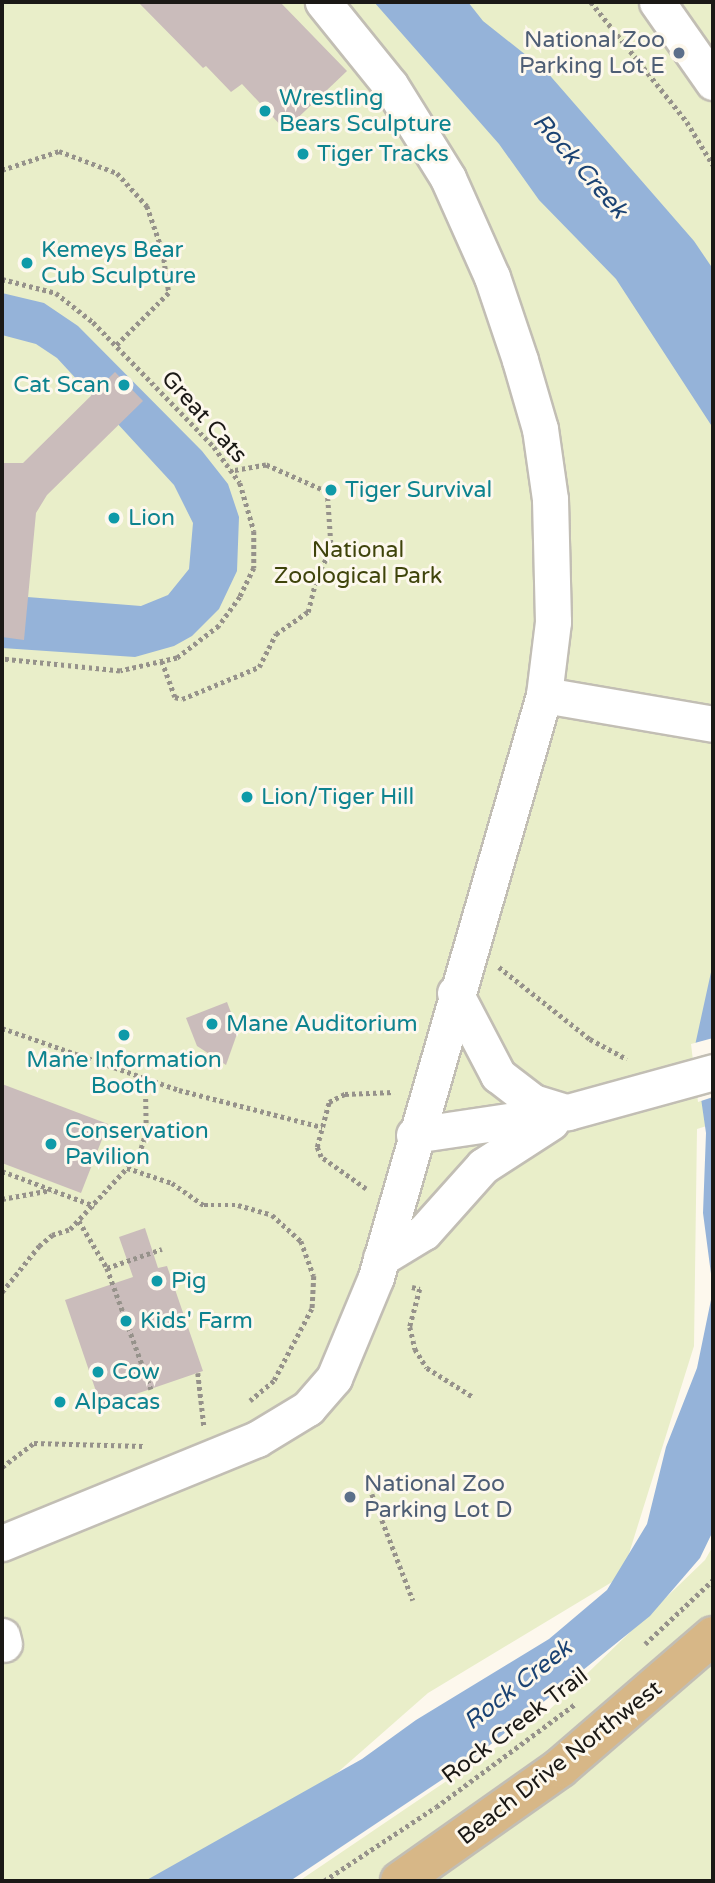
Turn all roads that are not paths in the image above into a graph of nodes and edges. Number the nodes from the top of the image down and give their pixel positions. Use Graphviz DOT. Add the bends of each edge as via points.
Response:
graph roads {
  1 [pos="323,2"];
  2 [pos="657,2"];
  3 [pos="713,82"];
  4 [pos="544,695"];
  5 [pos="713,724"];
  6 [pos="455,993"];
  7 [pos="713,1072"];
  8 [pos="568,1112"];
  9 [pos="414,1135"];
  10 [pos="381,1258"];
  11 [pos="2,1543"];
  12 [pos="713,1636"];
  13 [pos="400,1881"];
  1 -- 4 [label="street" via="390,85 448,178 492,277 520,360 540,429 550,499 553,622"];
  2 -- 3 [label="street"];
  4 -- 5 [label="street"];
  4 -- 6 [label="street"];
  6 -- 8 [label="street" via="498,1074 533,1102"];
  6 -- 9 [label="street"];
  7 -- 8 [label="street"];
  8 -- 9 [label="street"];
  8 -- 10 [label="street" via="483,1166 424,1232"];
  9 -- 10 [label="street"];
  10 -- 11 [label="street" via="351,1344 334,1378 308,1408 257,1438"];
  12 -- 13 [label="main road, Beach Drive Northwest" via="560,1768"];
}
